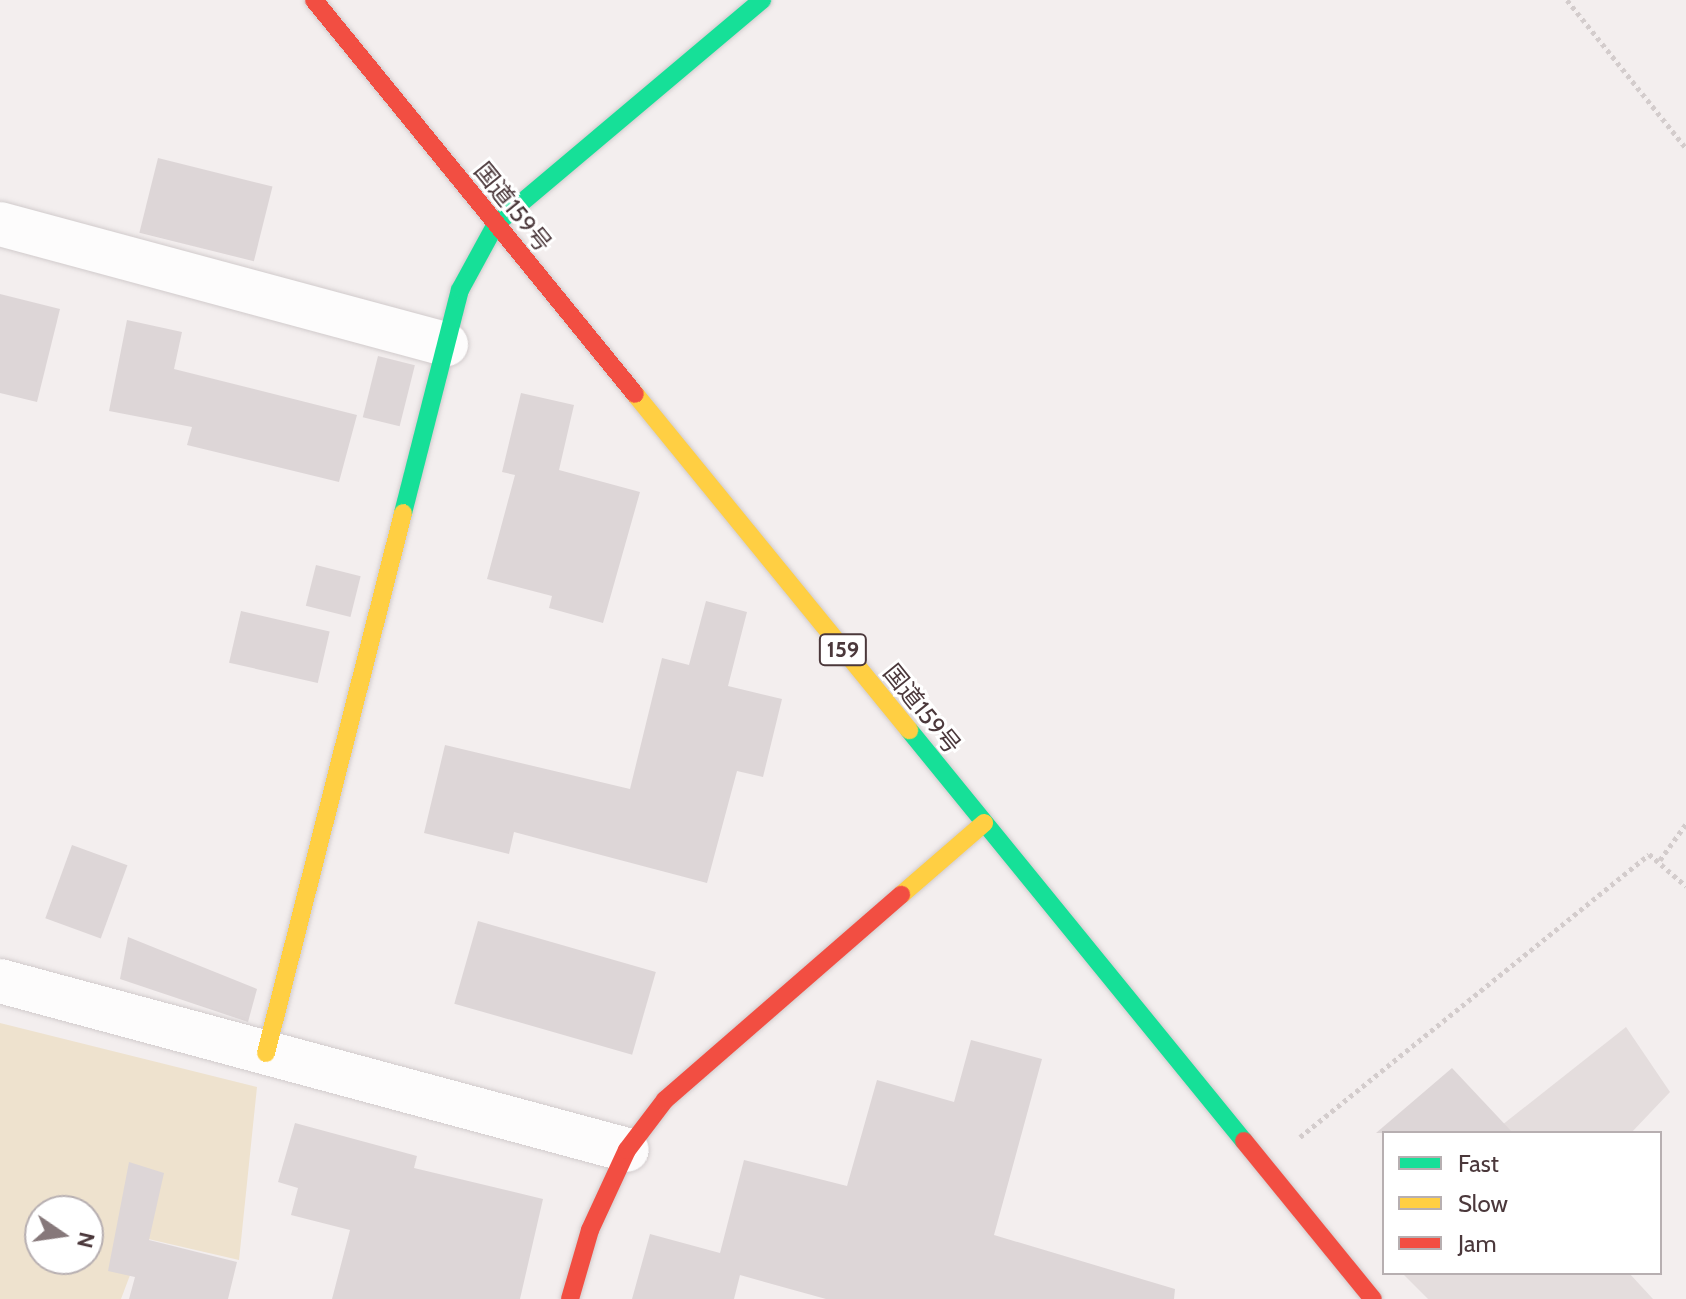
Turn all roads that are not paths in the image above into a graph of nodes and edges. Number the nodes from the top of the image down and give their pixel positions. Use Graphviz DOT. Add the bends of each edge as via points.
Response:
graph roads {
  1 [pos="314,0"];
  2 [pos="762,0"];
  3 [pos="0,224"];
  4 [pos="496,224"];
  5 [pos="446,344"];
  6 [pos="984,823"];
  7 [pos="0,981"];
  8 [pos="266,1053"];
  9 [pos="627,1150"];
  10 [pos="570,1299"];
  11 [pos="1373,1299"];
  1 -- 4 [label="main road, 国道159号 / 159"];
  2 -- 4 [label="main road"];
  3 -- 5 [label="street"];
  4 -- 5 [label="main road" via="460,290"];
  4 -- 6 [label="main road, 国道159号 / 159"];
  5 -- 8 [label="main road"];
  6 -- 9 [label="main road" via="665,1100"];
  6 -- 11 [label="main road, 国道159号 / 159"];
  7 -- 8 [label="street"];
  8 -- 9 [label="street"];
  9 -- 10 [label="main road" via="590,1230"];
}
